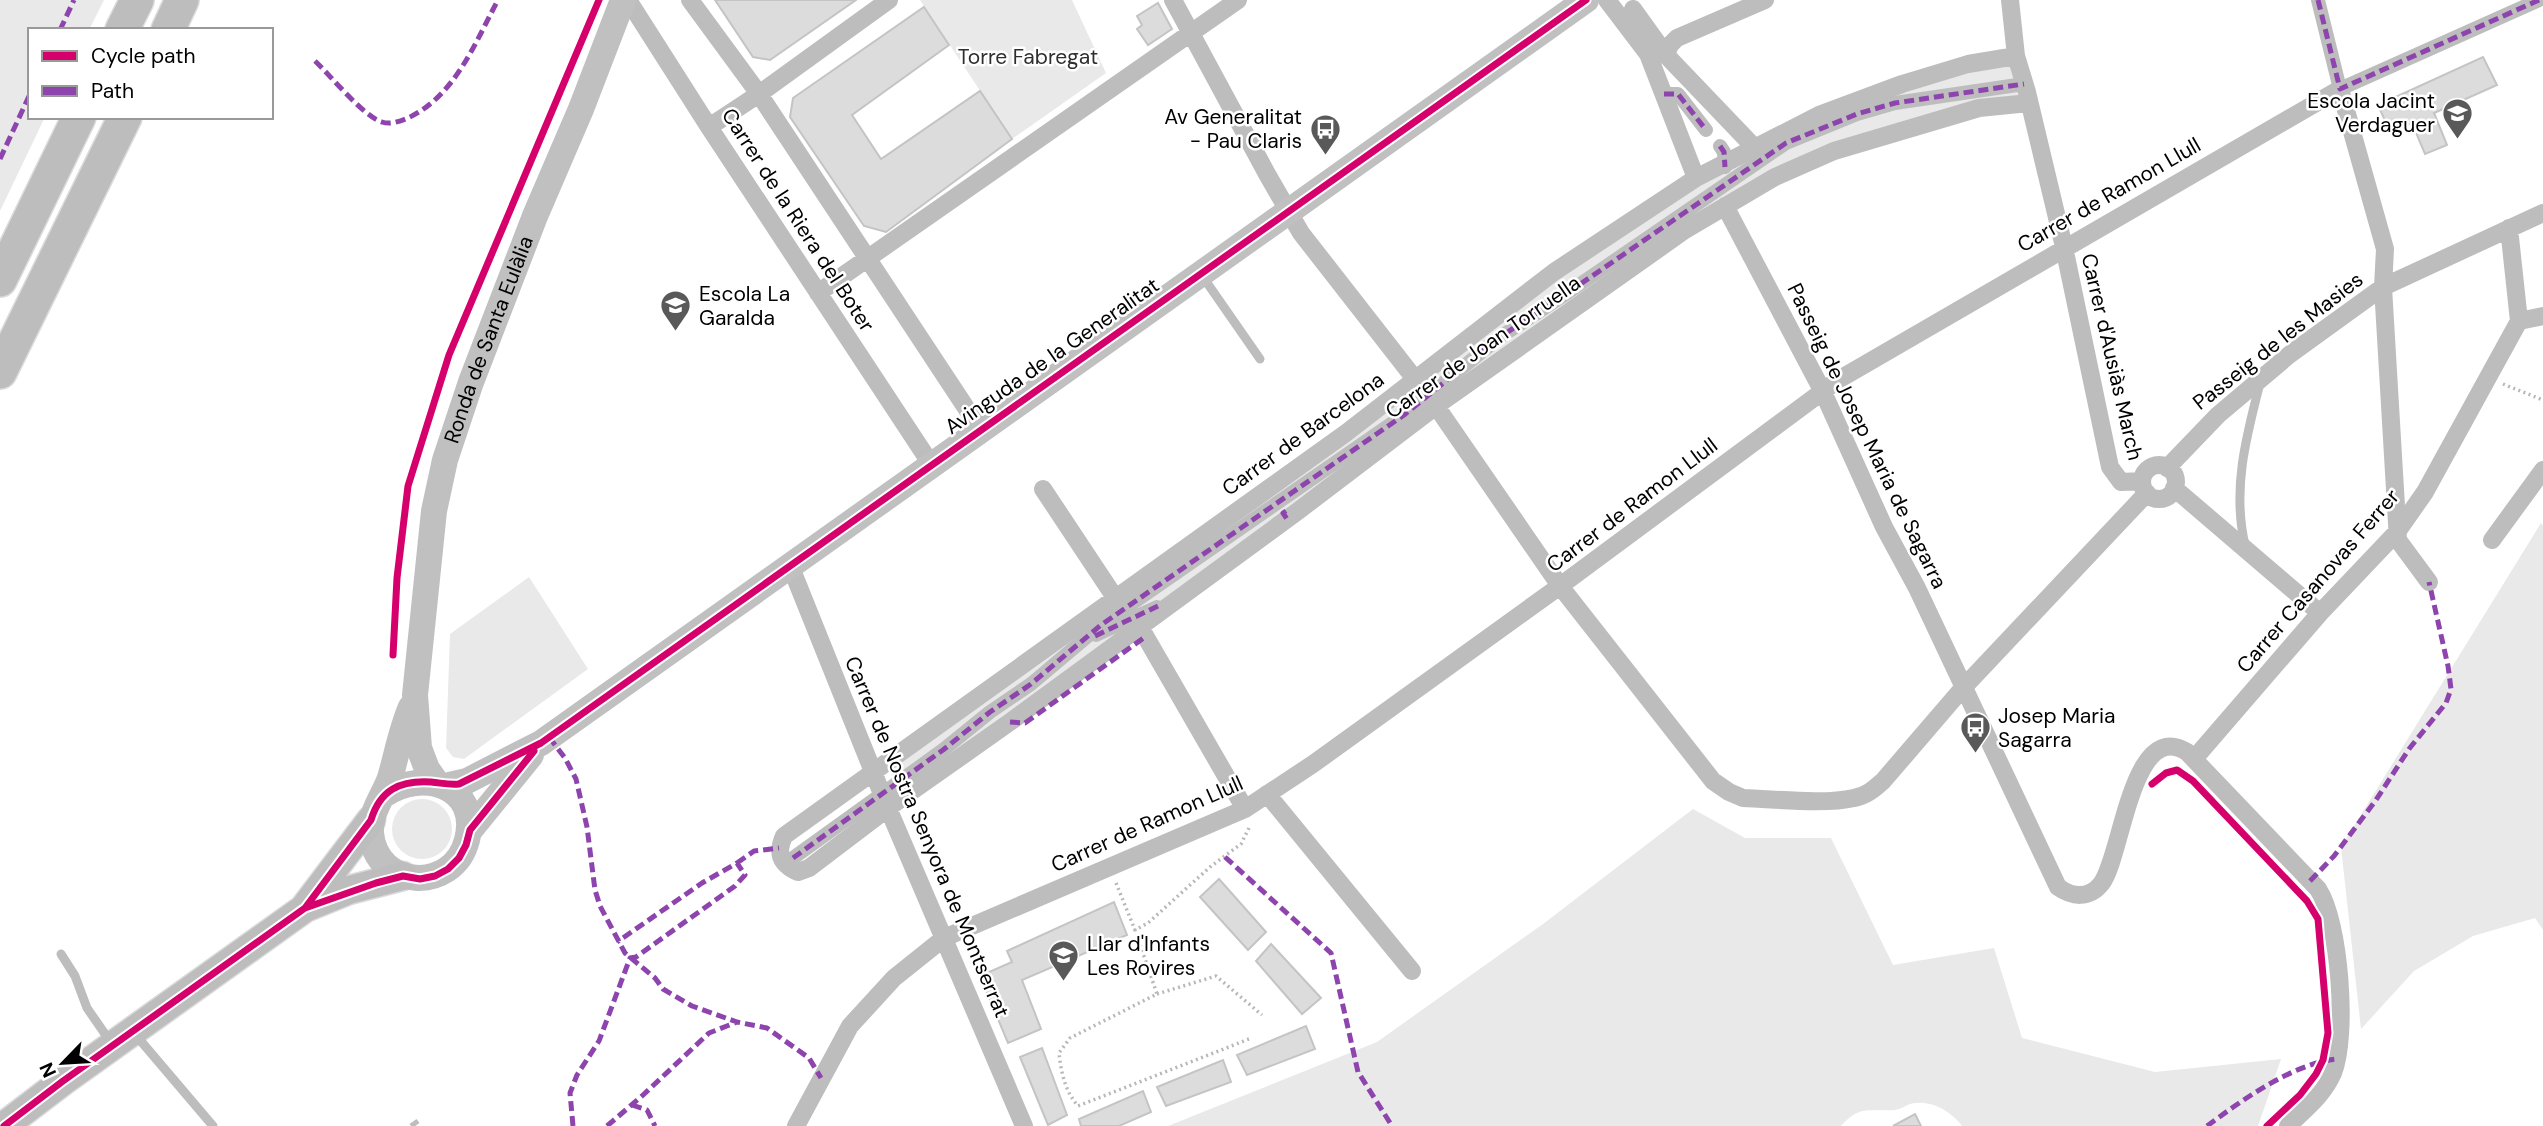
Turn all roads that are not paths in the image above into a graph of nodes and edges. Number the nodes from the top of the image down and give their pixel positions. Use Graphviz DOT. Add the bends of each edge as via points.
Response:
graph roads {
  1 [pos="137,0"];
  2 [pos="182,0"];
  3 [pos="626,0"];
  4 [pos="690,0"];
  5 [pos="889,0"];
  6 [pos="1173,0"];
  7 [pos="1238,0"];
  8 [pos="1586,0"];
  9 [pos="1607,0"];
  10 [pos="1765,0"];
  11 [pos="2010,0"];
  12 [pos="2318,0"];
  13 [pos="2539,0"];
  14 [pos="1633,9"];
  15 [pos="123,28"];
  16 [pos="169,28"];
  17 [pos="1192,34"];
  18 [pos="1666,55"];
  19 [pos="2016,55"];
  20 [pos="2024,83"];
  21 [pos="2340,89"];
  22 [pos="759,94"];
  23 [pos="1664,94"];
  24 [pos="2029,103"];
  25 [pos="78,119"];
  26 [pos="124,119"];
  27 [pos="709,127"];
  28 [pos="1706,131"];
  29 [pos="1754,147"];
  30 [pos="1734,167"];
  31 [pos="1696,178"];
  32 [pos="1724,206"];
  33 [pos="1289,212"];
  34 [pos="2543,213"];
  35 [pos="2509,228"];
  36 [pos="2064,247"];
  37 [pos="866,260"];
  38 [pos="1200,273"];
  39 [pos="0,281"];
  40 [pos="2383,287"];
  41 [pos="818,293"];
  42 [pos="2543,316"];
  43 [pos="2519,321"];
  44 [pos="1260,359"];
  45 [pos="0,372"];
  46 [pos="2261,379"];
  47 [pos="1416,381"];
  48 [pos="1823,391"];
  49 [pos="1432,401"];
  50 [pos="980,429"];
  51 [pos="931,464"];
  52 [pos="2167,468"];
  53 [pos="2543,470"];
  54 [pos="2144,487"];
  55 [pos="2174,488"];
  56 [pos="1043,489"];
  57 [pos="1289,507"];
  58 [pos="2397,532"];
  59 [pos="2493,540"];
  60 [pos="2245,547"];
  61 [pos="790,565"];
  62 [pos="2429,582"];
  63 [pos="1560,586"];
  64 [pos="1116,599"];
  65 [pos="1158,606"];
  66 [pos="2320,613"];
  67 [pos="1142,632"];
  68 [pos="1070,650"];
  69 [pos="1962,688"];
  70 [pos="415,695"];
  71 [pos="541,743"];
  72 [pos="2194,759"];
  73 [pos="873,773"];
  74 [pos="441,784"];
  75 [pos="384,794"];
  76 [pos="1267,794"];
  77 [pos="885,801"];
  78 [pos="1245,809"];
  79 [pos="371,820"];
  80 [pos="470,830"];
  81 [pos="793,858"];
  82 [pos="404,876"];
  83 [pos="305,908"];
  84 [pos="944,938"];
  85 [pos="61,954"];
  86 [pos="1412,971"];
  87 [pos="122,1038"];
  88 [pos="4,1126"];
  89 [pos="213,1126"];
  90 [pos="796,1126"];
  91 [pos="1024,1126"];
  92 [pos="2288,1126"];
  1 -- 15 [label="highway"];
  2 -- 16 [label="highway"];
  3 -- 27 [label="street, Carrer de la Riera del Boter"];
  3 -- 70 [label="main road, Ronda de Santa Eulàlia" via="535,216 444,460 434,511"];
  4 -- 22 [label="street, Carrer de la Riera del Boter"];
  5 -- 22 [label="street"];
  6 -- 17 [label="street"];
  7 -- 17 [label="street"];
  8 -- 33 [label="main road, Avinguda de la Generalitat"];
  9 -- 23 [label="street" via="1648,54"];
  10 -- 18 [label="street" via="1677,38"];
  11 -- 19 [label="street, Carrer d'Ausiàs March"];
  12 -- 21 [label="street"];
  13 -- 21 [label="street"];
  14 -- 18 [label="street"];
  17 -- 33 [label="street"];
  17 -- 37 [label="street"];
  18 -- 29 [label="street"];
  19 -- 20 [label="street, Carrer d'Ausiàs March"];
  19 -- 29 [label="street, Carrer de Barcelona" via="1902,84 1819,115"];
  20 -- 24 [label="street, Carrer d'Ausiàs March"];
  20 -- 30 [label="street" via="1895,103 1857,114"];
  21 -- 36 [label="street, Carrer de Ramon Llull"];
  21 -- 40 [label="street" via="2385,249"];
  22 -- 27 [label="street"];
  22 -- 37 [label="street, Carrer de la Riera del Boter"];
  23 -- 28 [label="street" via="1678,94"];
  23 -- 31 [label="street"];
  24 -- 32 [label="street, Carrer de Joan Torruella" via="1979,108 1833,151"];
  24 -- 36 [label="street, Carrer d'Ausiàs March"];
  25 -- 39 [label="highway"];
  26 -- 45 [label="highway"];
  27 -- 41 [label="street, Carrer de la Riera del Boter"];
  29 -- 30 [label="street, Carrer de Barcelona"];
  30 -- 31 [label="street, Carrer de Barcelona"];
  30 -- 49 [label="street" via="1500,337"];
  31 -- 47 [label="street, Carrer de Barcelona" via="1554,272"];
  32 -- 48 [label="street, Passeig de Josep Maria de Sagarra"];
  32 -- 49 [label="street, Carrer de Joan Torruella"];
  33 -- 38 [label="main road, Avinguda de la Generalitat"];
  33 -- 47 [label="street"];
  34 -- 35 [label="street, Passeig de les Masies"];
  35 -- 40 [label="street, Passeig de les Masies"];
  35 -- 43 [label="street"];
  36 -- 48 [label="street, Carrer de Ramon Llull"];
  36 -- 54 [label="street, Carrer d'Ausiàs March" via="2110,467 2121,482"];
  37 -- 41 [label="street"];
  37 -- 50 [label="street, Carrer de la Riera del Boter"];
  38 -- 44 [label="lane"];
  38 -- 50 [label="main road, Avinguda de la Generalitat"];
  40 -- 46 [label="street, Passeig de les Masies"];
  40 -- 58 [label="street"];
  41 -- 51 [label="street, Carrer de la Riera del Boter"];
  42 -- 43 [label="street"];
  43 -- 58 [label="street, Carrer Casanovas Ferrer" via="2425,492"];
  46 -- 52 [label="street, Passeig de les Masies"];
  46 -- 60 [label="lane" via="2242,453 2239,521"];
  47 -- 49 [label="street"];
  47 -- 64 [label="street, Carrer de Barcelona"];
  48 -- 63 [label="street, Carrer de Ramon Llull"];
  48 -- 69 [label="street, Passeig de Josep Maria de Sagarra"];
  49 -- 57 [label="street, Carrer de Joan Torruella"];
  49 -- 63 [label="street"];
  50 -- 51 [label="main road, Avinguda de la Generalitat"];
  51 -- 61 [label="main road, Avinguda de la Generalitat"];
  52 -- 54 [label="street" via="2156,466 2147,471"];
  52 -- 55 [label="street" via="2175,479"];
  53 -- 59 [label="street"];
  54 -- 55 [label="street" via="2156,499 2167,497"];
  54 -- 69 [label="street"];
  55 -- 60 [label="street"];
  56 -- 64 [label="street"];
  57 -- 67 [label="street, Carrer de Joan Torruella"];
  57 -- 68 [label="street" via="1265,506"];
  58 -- 62 [label="street" via="2400,546"];
  58 -- 66 [label="street, Carrer Casanovas Ferrer"];
  60 -- 66 [label="street"];
  61 -- 71 [label="main road, Avinguda de la Generalitat"];
  61 -- 73 [label="street, Carrer de Nostra Senyora de Montserrat"];
  63 -- 69 [label="street" via="1713,781 1743,799 1839,800 1871,791"];
  63 -- 76 [label="street, Carrer de Ramon Llull"];
  64 -- 73 [label="street, Carrer de Barcelona"];
  65 -- 68 [label="street"];
  66 -- 72 [label="street, Carrer Casanovas Ferrer"];
  67 -- 77 [label="street, Carrer de Joan Torruella"];
  67 -- 78 [label="street"];
  68 -- 77 [label="street"];
  69 -- 72 [label="street, Passeig de Josep Maria de Sagarra" via="2052,878 2069,895 2092,892 2106,877 2150,756 2171,746"];
  70 -- 74 [label="main road" via="419,748 427,769"];
  70 -- 75 [label="main road"];
  71 -- 74 [label="main road" via="467,781"];
  71 -- 80 [label="main road"];
  72 -- 92 [label="street" via="2318,889 2336,937 2340,1046 2326,1086"];
  73 -- 77 [label="street, Carrer de Nostra Senyora de Montserrat"];
  73 -- 77 [label="street, Carrer de Barcelona" via="784,836 779,848 782,860 798,872 810,868"];
  74 -- 75 [label="main road" via="410,783"];
  74 -- 80 [label="main road" via="460,800"];
  75 -- 79 [label="main road"];
  76 -- 78 [label="street, Carrer de Ramon Llull"];
  76 -- 86 [label="street"];
  77 -- 81 [label="street"];
  77 -- 84 [label="street, Carrer de Nostra Senyora de Montserrat"];
  78 -- 84 [label="street, Carrer de Ramon Llull"];
  79 -- 82 [label="main road" via="375,850"];
  79 -- 83 [label="main road"];
  80 -- 82 [label="main road" via="459,858 448,869 420,879"];
  82 -- 83 [label="main road" via="349,890"];
  83 -- 87 [label="main road"];
  84 -- 90 [label="street, Carrer de Ramon Llull" via="894,978 850,1026"];
  84 -- 91 [label="street, Carrer de Nostra Senyora de Montserrat"];
  85 -- 87 [label="lane" via="87,1008"];
  87 -- 88 [label="main road"];
  87 -- 89 [label="lane"];
}
